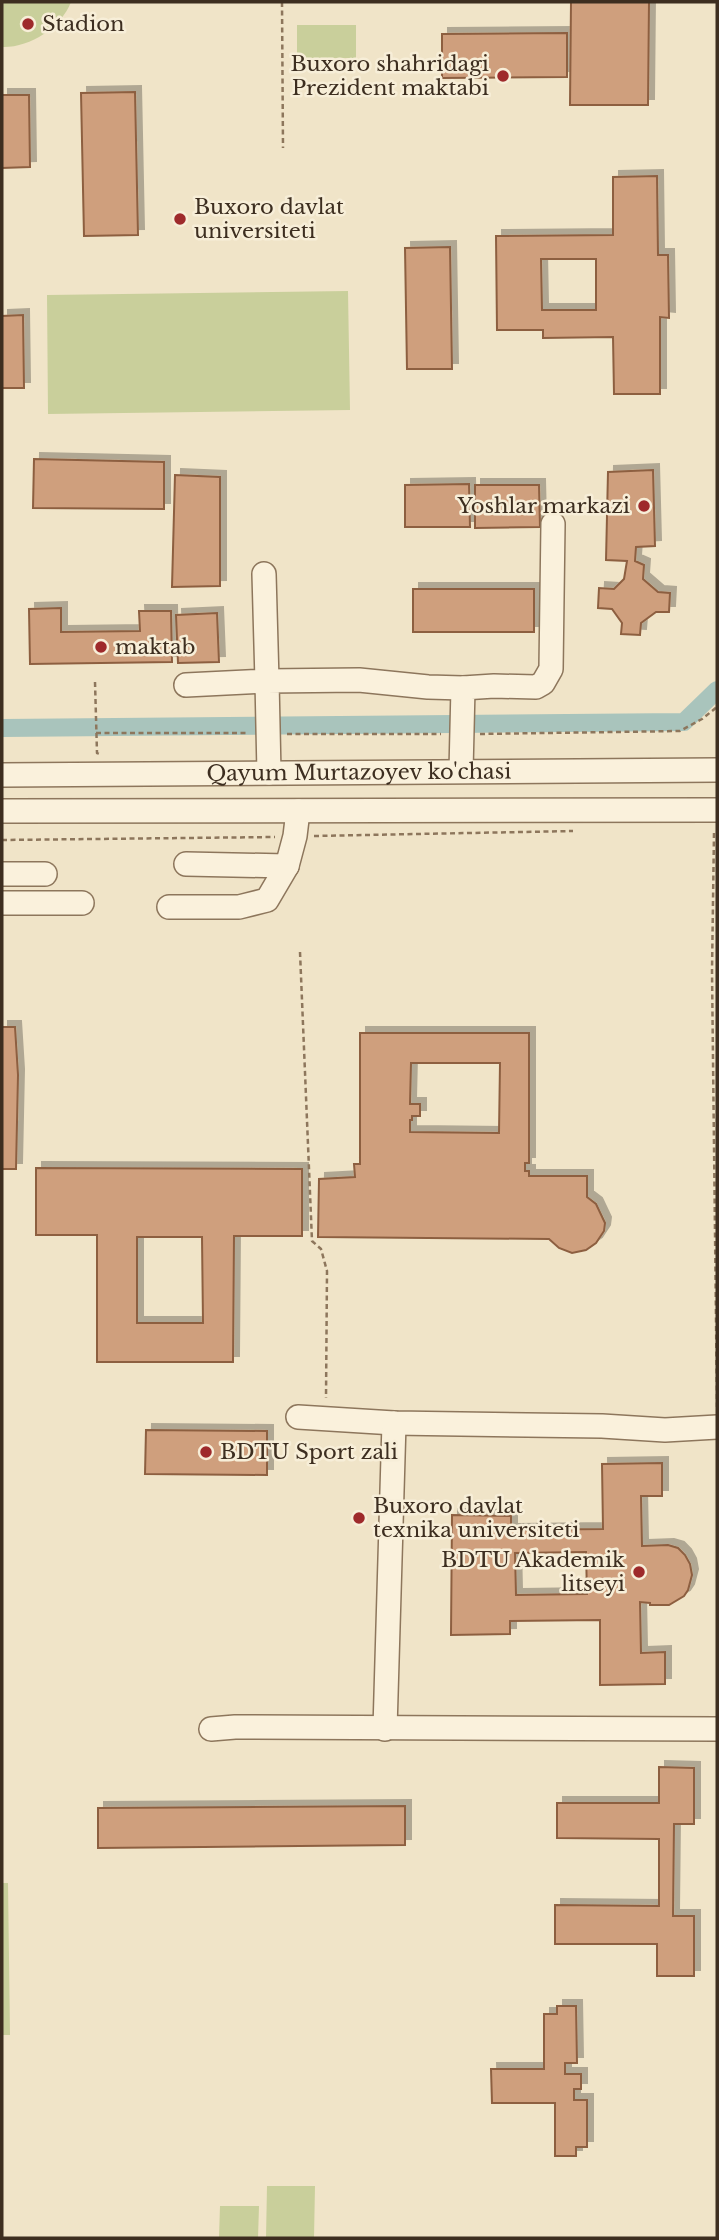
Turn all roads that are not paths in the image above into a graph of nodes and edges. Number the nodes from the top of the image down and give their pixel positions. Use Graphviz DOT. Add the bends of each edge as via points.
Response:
graph roads {
  1 [pos="553,524"];
  2 [pos="264,574"];
  3 [pos="267,681"];
  4 [pos="186,685"];
  5 [pos="463,716"];
  6 [pos="717,770"];
  7 [pos="461,771"];
  8 [pos="269,773"];
  9 [pos="2,775"];
  10 [pos="717,810"];
  11 [pos="2,811"];
  12 [pos="298,811"];
  13 [pos="186,864"];
  14 [pos="287,866"];
  15 [pos="2,874"];
  16 [pos="45,874"];
  17 [pos="82,902"];
  18 [pos="2,903"];
  19 [pos="169,907"];
  20 [pos="298,1417"];
  21 [pos="394,1423"];
  22 [pos="717,1427"];
  23 [pos="211,1729"];
  24 [pos="385,1729"];
  25 [pos="717,1729"];
  1 -- 5 [label="street" via="551,668 536,687 494,686"];
  2 -- 3 [label="street"];
  3 -- 4 [label="street"];
  3 -- 5 [label="street" via="359,680 428,688"];
  3 -- 8 [label="street"];
  5 -- 7 [label="street"];
  6 -- 7 [label="street, Qayum Murtazoyev ko'chasi"];
  7 -- 8 [label="street, Qayum Murtazoyev ko'chasi"];
  8 -- 9 [label="street, Qayum Murtazoyev ko'chasi"];
  10 -- 12 [label="street, Qayum Murtazoyev ko'chasi"];
  11 -- 12 [label="street, Qayum Murtazoyev ko'chasi"];
  12 -- 14 [label="street"];
  13 -- 14 [label="street"];
  14 -- 19 [label="street" via="267,900 239,907"];
  15 -- 16 [label="street"];
  17 -- 18 [label="street"];
  20 -- 21 [label="street"];
  21 -- 22 [label="street" via="665,1430"];
  21 -- 24 [label="street"];
  23 -- 24 [label="street"];
  24 -- 25 [label="street"];
}
